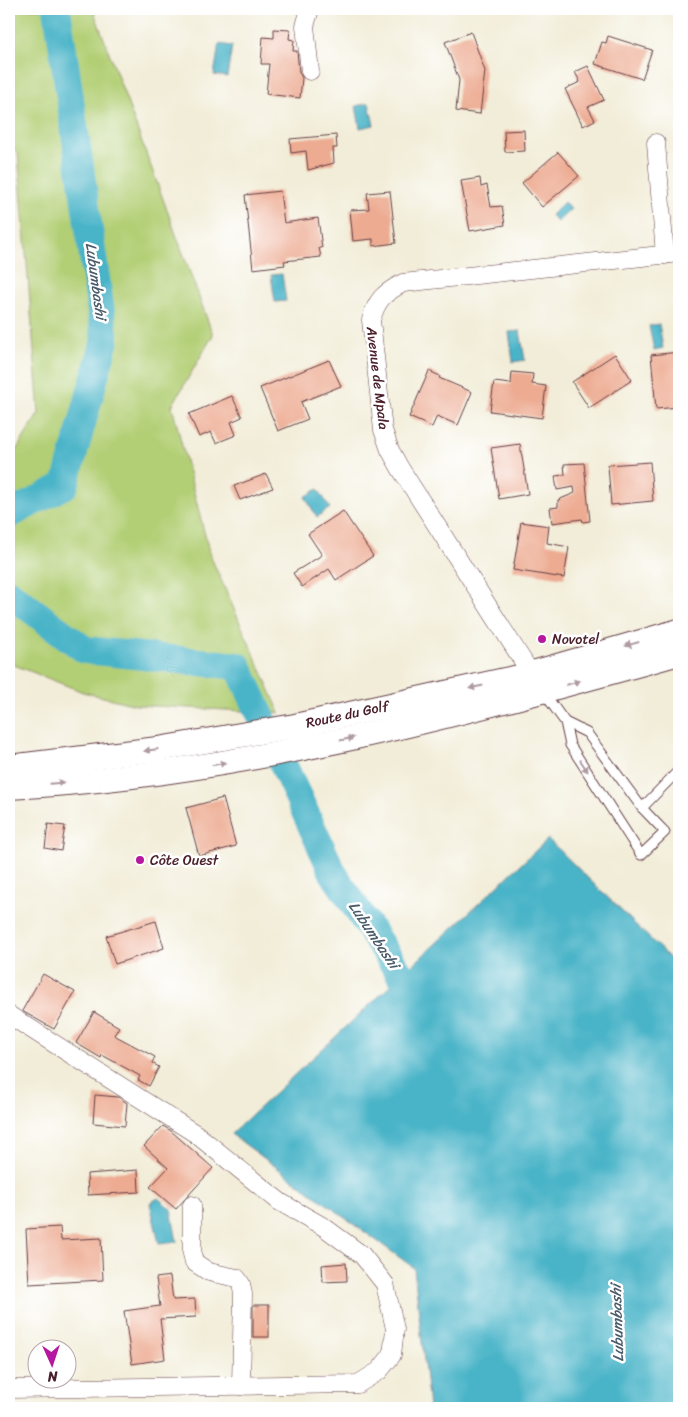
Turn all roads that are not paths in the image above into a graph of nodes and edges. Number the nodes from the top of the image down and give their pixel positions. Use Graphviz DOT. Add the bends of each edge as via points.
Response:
graph roads {
  1 [pos="310,9"];
  2 [pos="310,71"];
  3 [pos="656,143"];
  4 [pos="672,254"];
  5 [pos="679,631"];
  6 [pos="679,653"];
  7 [pos="536,682"];
  8 [pos="565,722"];
  9 [pos="9,767"];
  10 [pos="679,770"];
  11 [pos="9,787"];
  12 [pos="642,808"];
  13 [pos="9,1015"];
  14 [pos="192,1205"];
  15 [pos="241,1386"];
  16 [pos="9,1389"];
  1 -- 2 [label="street" via="305,26"];
  3 -- 4 [label="street"];
  4 -- 7 [label="street, Avenue de Mpala" via="403,283 385,293 375,306 371,320 383,430 390,450"];
  5 -- 7 [label="main road, Route du Golf, one-way"];
  7 -- 6 [label="main road, one-way"];
  7 -- 8 [label="lane"];
  7 -- 9 [label="main road, Route du Golf, one-way" via="129,754"];
  11 -- 7 [label="main road, one-way" via="162,772 275,754 362,736"];
  8 -- 12 [label="lane" via="587,734"];
  8 -- 12 [label="lane, one-way" via="570,745 641,855 665,832"];
  10 -- 12 [label="lane"];
  13 -- 15 [label="street" via="196,1134 280,1202 324,1227 362,1255 382,1279 395,1329 392,1355 379,1371 358,1384"];
  14 -- 15 [label="street" via="194,1262 209,1272 237,1278 242,1284"];
  15 -- 16 [label="street"];
}
